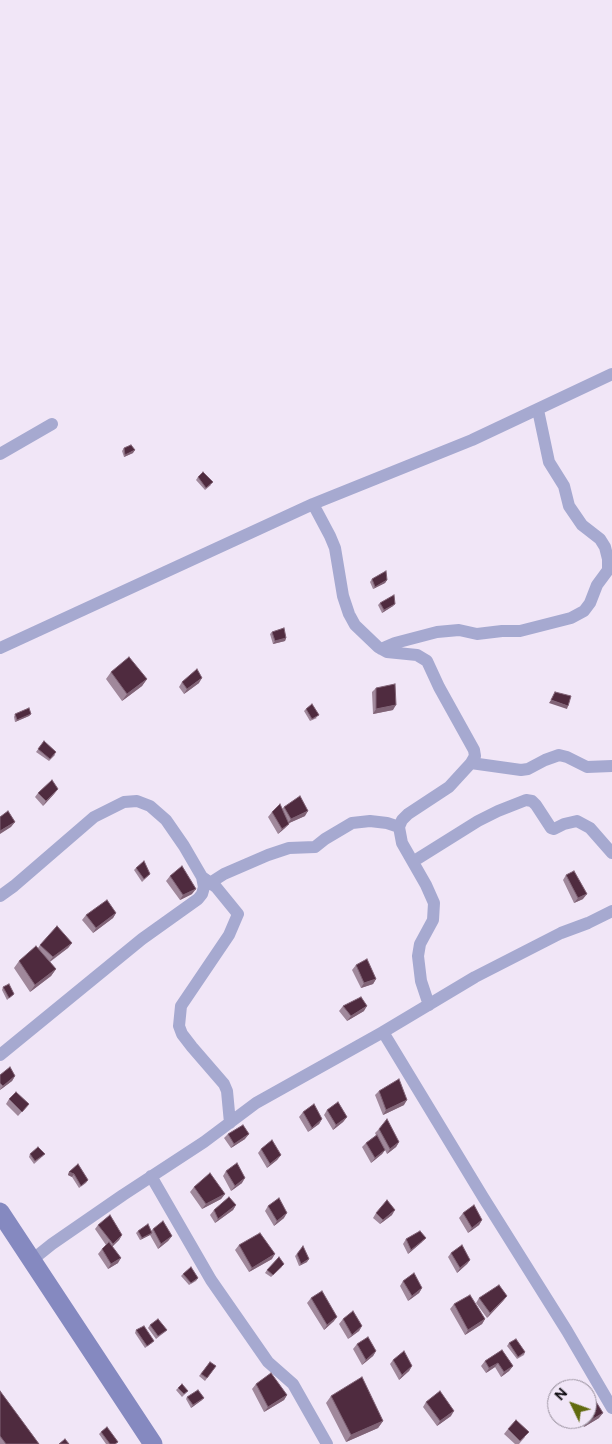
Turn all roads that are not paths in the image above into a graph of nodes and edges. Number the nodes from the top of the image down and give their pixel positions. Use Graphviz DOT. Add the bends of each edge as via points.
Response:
graph roads {
  1 [pos="612,374"];
  2 [pos="538,410"];
  3 [pos="52,424"];
  4 [pos="0,454"];
  5 [pos="313,504"];
  6 [pos="0,648"];
  7 [pos="381,648"];
  8 [pos="471,763"];
  9 [pos="612,766"];
  10 [pos="399,827"];
  11 [pos="612,853"];
  12 [pos="414,862"];
  13 [pos="206,880"];
  14 [pos="0,896"];
  15 [pos="612,911"];
  16 [pos="429,1005"];
  17 [pos="383,1032"];
  18 [pos="0,1055"];
  19 [pos="230,1123"];
  20 [pos="151,1176"];
  21 [pos="1,1216"];
  22 [pos="32,1260"];
  23 [pos="612,1408"];
  24 [pos="152,1444"];
  25 [pos="327,1444"];
  1 -- 2 [label="street"];
  2 -- 5 [label="street"];
  2 -- 7 [label="street" via="549,462 564,486 569,506 582,525 600,539 607,553 608,570 590,603 584,611 571,618 520,630 477,634 459,630 437,632"];
  3 -- 4 [label="street"];
  5 -- 6 [label="street"];
  5 -- 7 [label="street" via="334,548 349,614 355,625"];
  7 -- 8 [label="street" via="387,652 417,655 427,661 474,750"];
  8 -- 9 [label="street" via="521,770 559,755 587,767"];
  8 -- 10 [label="street" via="449,787 408,814"];
  10 -- 12 [label="street" via="402,843"];
  10 -- 13 [label="street" via="370,821 352,824 315,847 289,848"];
  11 -- 12 [label="street" via="590,828 578,821 551,828 536,806 526,800 478,821"];
  12 -- 16 [label="street" via="434,903 434,920 420,944 418,956 421,981"];
  13 -- 14 [label="street" via="156,810 143,803 124,802 94,817"];
  13 -- 18 [label="street" via="198,899 142,939"];
  13 -- 19 [label="street" via="238,914 238,919 182,1006 179,1026 182,1034 224,1084"];
  15 -- 16 [label="street" via="526,950"];
  16 -- 17 [label="street"];
  17 -- 19 [label="street" via="256,1103"];
  17 -- 23 [label="street"];
  19 -- 20 [label="street"];
  20 -- 22 [label="street"];
  20 -- 25 [label="street" via="211,1280 268,1362 293,1384"];
  21 -- 22 [label="main road"];
  22 -- 24 [label="main road"];
}
